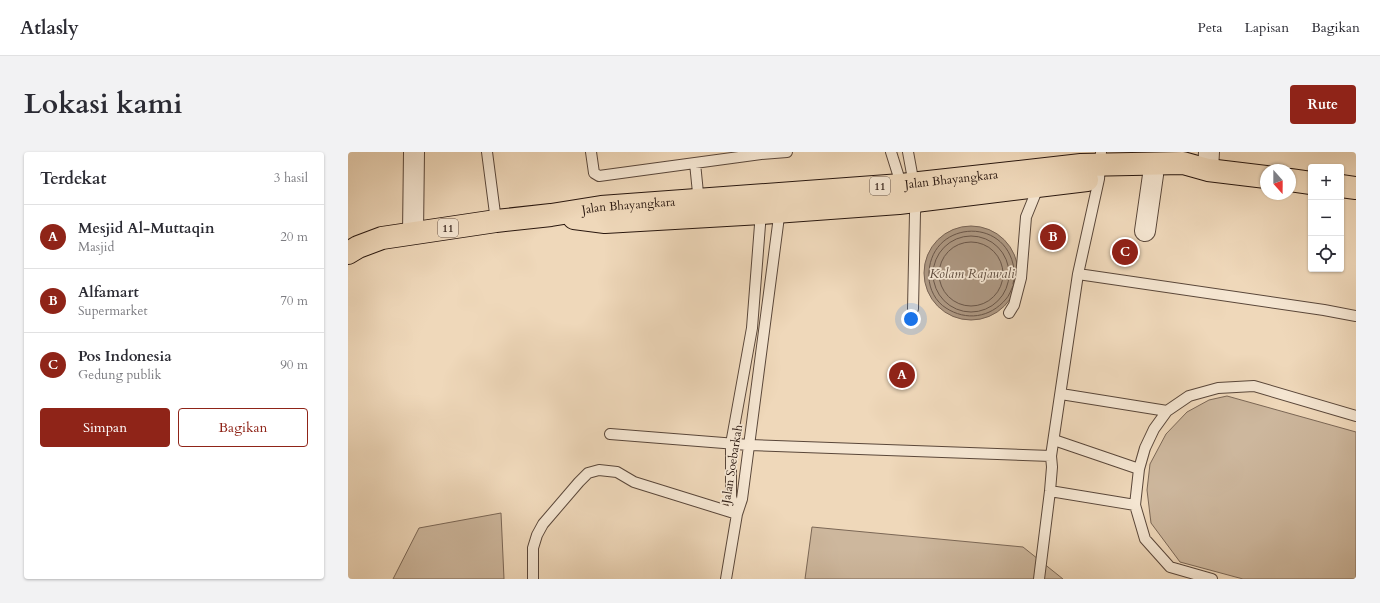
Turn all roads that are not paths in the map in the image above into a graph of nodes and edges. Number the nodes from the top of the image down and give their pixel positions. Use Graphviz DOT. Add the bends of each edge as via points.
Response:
graph roads {
  1 [pos="414,152"];
  2 [pos="487,152"];
  3 [pos="591,152"];
  4 [pos="787,152"];
  5 [pos="891,152"];
  6 [pos="908,152"];
  7 [pos="1209,161"];
  8 [pos="695,163"];
  9 [pos="1100,165"];
  10 [pos="1153,175"];
  11 [pos="1260,175"];
  12 [pos="1039,177"];
  13 [pos="1296,181"];
  14 [pos="1308,183"];
  15 [pos="1344,186"];
  16 [pos="1356,188"];
  17 [pos="911,197"];
  18 [pos="771,203"];
  19 [pos="700,208"];
  20 [pos="496,221"];
  21 [pos="1145,231"];
  22 [pos="413,233"];
  23 [pos="348,253"];
  24 [pos="1078,274"];
  25 [pos="913,308"];
  26 [pos="1009,313"];
  27 [pos="1356,316"];
  28 [pos="1061,394"];
  29 [pos="1167,411"];
  30 [pos="1356,415"];
  31 [pos="610,434"];
  32 [pos="1054,440"];
  33 [pos="731,444"];
  34 [pos="749,445"];
  35 [pos="1052,456"];
  36 [pos="1140,468"];
  37 [pos="1050,491"];
  38 [pos="1134,506"];
  39 [pos="736,514"];
  40 [pos="533,579"];
  41 [pos="726,579"];
  42 [pos="1039,579"];
  43 [pos="1212,579"];
  1 -- 22 [label="street"];
  2 -- 20 [label="lane"];
  3 -- 8 [label="lane" via="594,173 599,176"];
  4 -- 8 [label="lane"];
  5 -- 17 [label="lane"];
  6 -- 17 [label="lane"];
  7 -- 9 [label="highway, Jalan Bhayangkara / 11"];
  7 -- 10 [label="highway, Jalan Bhayangkara / 11" via="1181,175"];
  7 -- 11 [label="highway, Jalan Bhayangkara / 11"];
  8 -- 19 [label="lane"];
  9 -- 10 [label="highway, Jalan Bhayangkara / 11"];
  9 -- 12 [label="highway, Jalan Bhayangkara / 11"];
  9 -- 24 [label="lane"];
  10 -- 21 [label="street"];
  12 -- 17 [label="highway, Jalan Bhayangkara / 11"];
  12 -- 26 [label="lane" via="1026,217 1021,278 1014,305"];
  13 -- 14 [label="highway"];
  15 -- 16 [label="highway"];
  17 -- 18 [label="highway, Jalan Bhayangkara / 11"];
  17 -- 25 [label="lane"];
  18 -- 19 [label="highway, Jalan Bhayangkara / 11"];
  18 -- 33 [label="lane, Jalan Soebarkah"];
  18 -- 34 [label="lane, Jalan Soebarkah"];
  19 -- 20 [label="highway, Jalan Bhayangkara / 11" via="605,222 551,215"];
  20 -- 22 [label="highway, Jalan Bhayangkara / 11"];
  22 -- 23 [label="highway, Jalan Bhayangkara / 11" via="382,238"];
  24 -- 27 [label="lane"];
  24 -- 28 [label="lane"];
  28 -- 29 [label="lane"];
  28 -- 32 [label="lane"];
  29 -- 30 [label="lane" via="1189,396 1218,388 1254,386"];
  29 -- 36 [label="lane" via="1145,448"];
  31 -- 33 [label="lane"];
  32 -- 35 [label="lane"];
  32 -- 36 [label="lane"];
  33 -- 34 [label="lane"];
  33 -- 39 [label="lane, Jalan Soebarkah" via="731,497"];
  34 -- 35 [label="lane"];
  34 -- 39 [label="lane, Jalan Soebarkah" via="742,499"];
  35 -- 37 [label="lane"];
  36 -- 38 [label="lane"];
  37 -- 38 [label="lane"];
  37 -- 42 [label="lane"];
  38 -- 43 [label="lane" via="1145,539 1170,567"];
  39 -- 40 [label="lane" via="634,482 617,472 599,470 588,473 536,535"];
  39 -- 41 [label="lane"];
}
